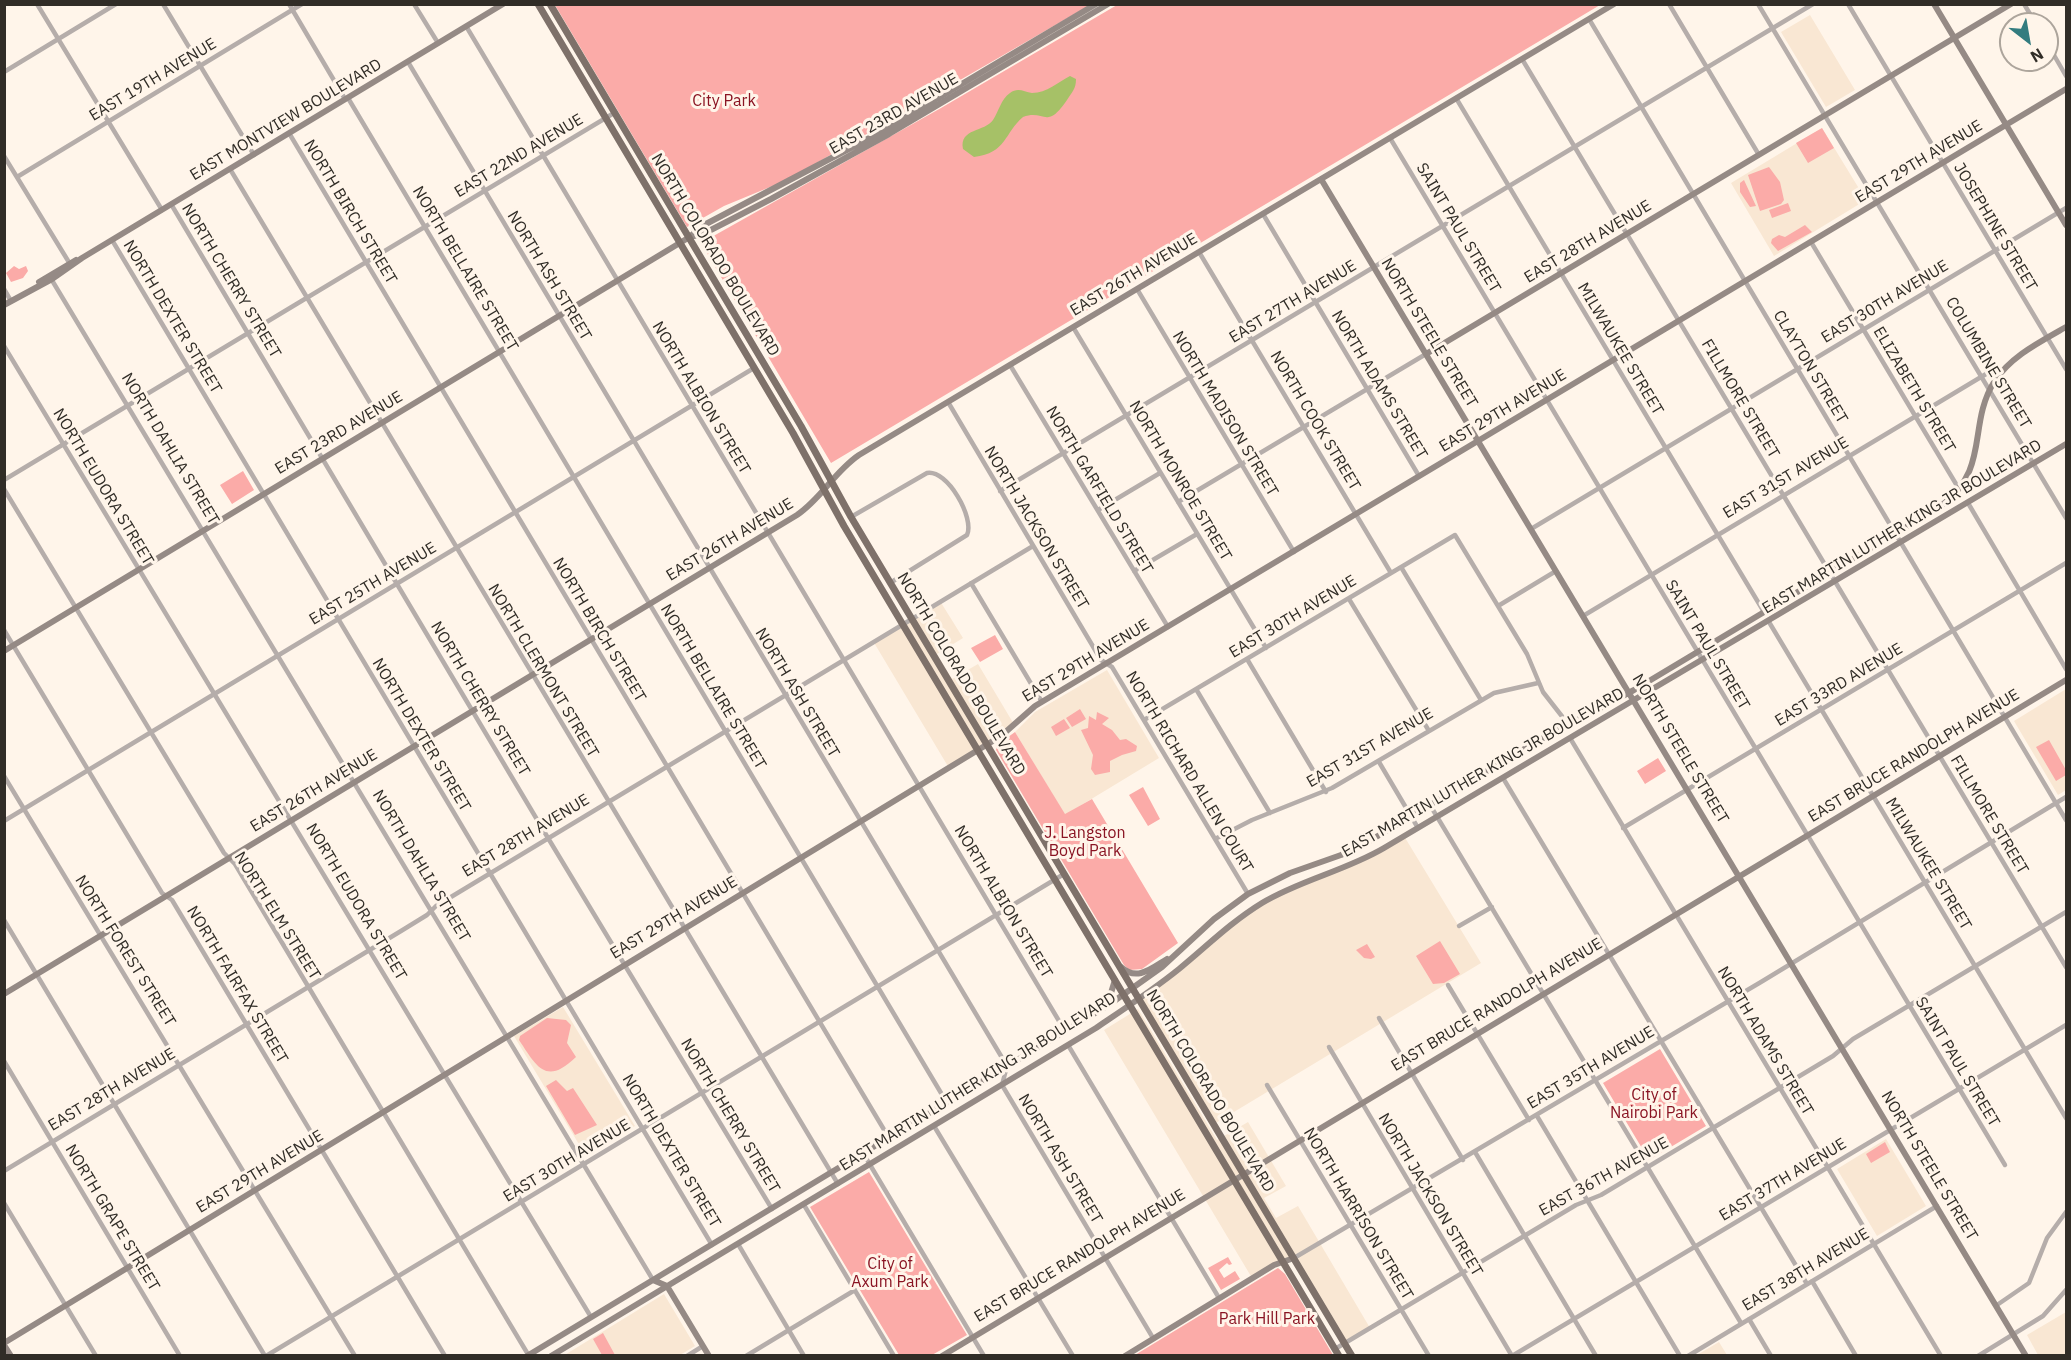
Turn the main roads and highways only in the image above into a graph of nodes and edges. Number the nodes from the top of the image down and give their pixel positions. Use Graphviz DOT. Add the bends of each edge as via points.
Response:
graph roads {
  1 [pos="538,4"];
  2 [pos="550,4"];
  3 [pos="1337,1352"];
  4 [pos="1352,1356"];
  1 -- 3 [label="main road, NORTH COLORADO BOULEVARD" via="902,624"];
  2 -- 4 [label="main road, NORTH COLORADO BOULEVARD"];
}
